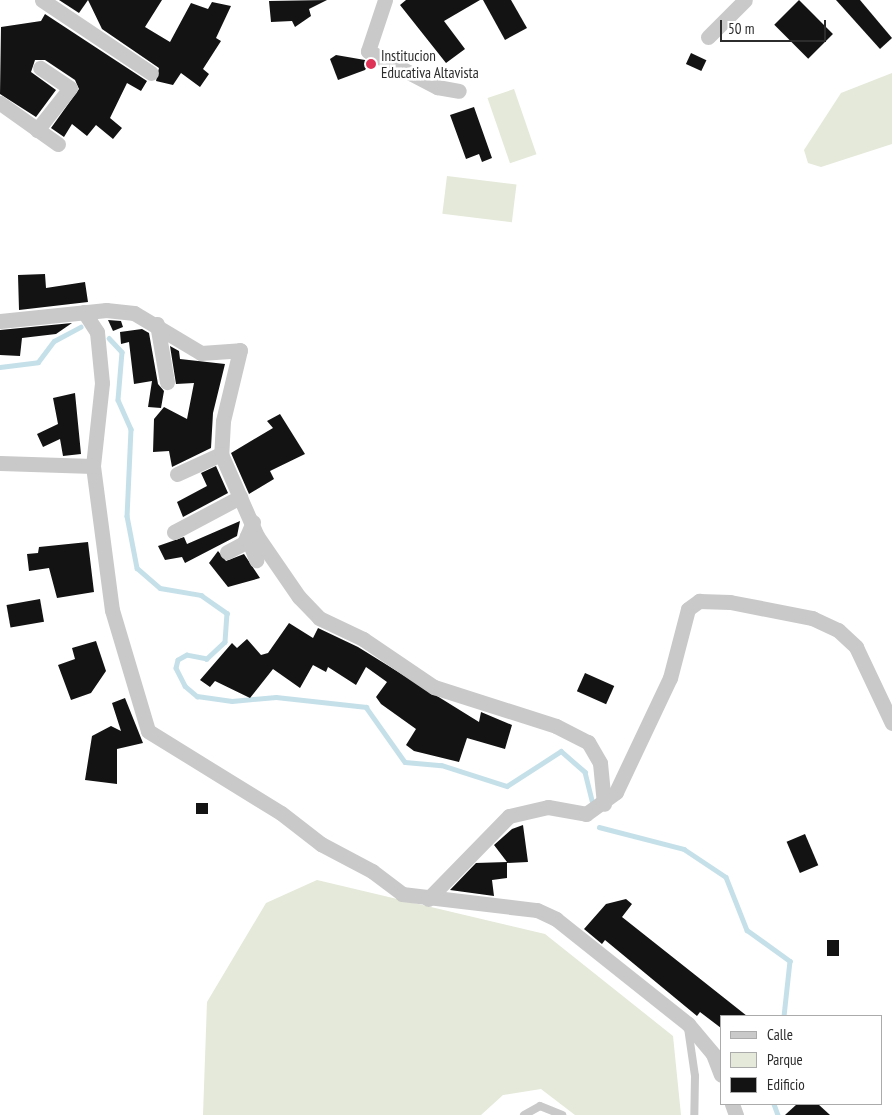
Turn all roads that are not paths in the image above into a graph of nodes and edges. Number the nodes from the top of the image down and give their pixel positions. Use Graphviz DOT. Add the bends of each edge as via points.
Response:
graph roads {
  1 [pos="42,0"];
  2 [pos="385,0"];
  3 [pos="745,0"];
  4 [pos="708,37"];
  5 [pos="40,68"];
  6 [pos="151,73"];
  7 [pos="459,91"];
  8 [pos="0,102"];
  9 [pos="37,130"];
  10 [pos="58,144"];
  11 [pos="84,312"];
  12 [pos="0,321"];
  13 [pos="157,324"];
  14 [pos="167,382"];
  15 [pos="221,454"];
  16 [pos="0,463"];
  17 [pos="93,466"];
  18 [pos="177,474"];
  19 [pos="240,497"];
  20 [pos="250,529"];
  21 [pos="174,532"];
  22 [pos="226,552"];
  23 [pos="256,560"];
  24 [pos="892,722"];
  25 [pos="604,804"];
  26 [pos="428,899"];
  27 [pos="688,1024"];
  28 [pos="720,1072"];
  29 [pos="524,1115"];
  30 [pos="562,1115"];
  31 [pos="694,1115"];
  1 -- 6 [label="street"];
  2 -- 7 [label="street" via="368,51 437,87"];
  3 -- 4 [label="street"];
  5 -- 9 [label="street" via="70,88"];
  8 -- 9 [label="street"];
  9 -- 10 [label="street"];
  11 -- 12 [label="street"];
  11 -- 13 [label="street" via="134,313"];
  11 -- 17 [label="street" via="96,326 102,384"];
  13 -- 14 [label="street"];
  13 -- 15 [label="street" via="201,353 240,350 223,422"];
  15 -- 18 [label="street"];
  15 -- 19 [label="street"];
  16 -- 17 [label="street"];
  17 -- 26 [label="street" via="112,610 148,731 281,813 321,844 372,871 402,894"];
  19 -- 20 [label="street"];
  19 -- 21 [label="street"];
  20 -- 22 [label="street" via="244,543"];
  20 -- 23 [label="street"];
  20 -- 25 [label="street" via="299,597 319,618 363,639 434,687 556,726 588,742 600,763"];
  24 -- 25 [label="street" via="856,647 838,630 812,618 730,602 699,601 688,609 670,678 616,792"];
  25 -- 26 [label="street" via="586,814 548,807 508,816"];
  26 -- 27 [label="street" via="537,910 556,919"];
  27 -- 28 [label="street" via="713,1054"];
  27 -- 31 [label="lane" via="695,1076"];
  29 -- 30 [label="lane" via="540,1106"];
}
